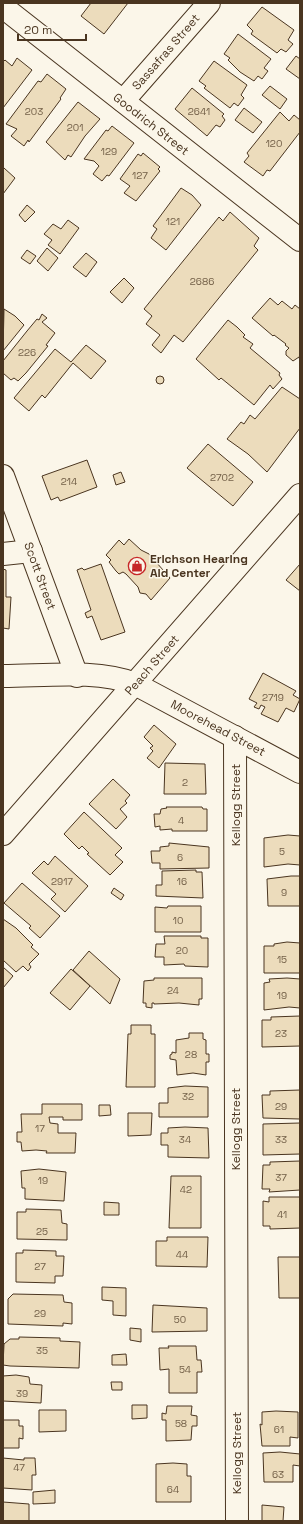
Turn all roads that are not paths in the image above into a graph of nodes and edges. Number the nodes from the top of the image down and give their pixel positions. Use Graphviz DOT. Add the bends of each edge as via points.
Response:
graph roads {
  1 [pos="209,3"];
  2 [pos="3,7"];
  3 [pos="123,101"];
  4 [pos="300,240"];
  5 [pos="3,476"];
  6 [pos="300,495"];
  7 [pos="31,552"];
  8 [pos="3,554"];
  9 [pos="3,676"];
  10 [pos="77,676"];
  11 [pos="135,684"];
  12 [pos="235,737"];
  13 [pos="300,772"];
  14 [pos="3,834"];
  15 [pos="237,1521"];
  1 -- 3 [label="street, Sassafras Street"];
  2 -- 3 [label="street, Goodrich Street"];
  3 -- 4 [label="street, Goodrich Street"];
  5 -- 7 [label="street, Scott Street"];
  6 -- 11 [label="street, Peach Street"];
  7 -- 8 [label="street"];
  7 -- 10 [label="street, Scott Street"];
  9 -- 10 [label="street, Moorehead Street"];
  10 -- 11 [label="street, Moorehead Street" via="111,676"];
  11 -- 12 [label="street, Moorehead Street"];
  11 -- 14 [label="street, Peach Street"];
  12 -- 13 [label="street, Moorehead Street"];
  12 -- 15 [label="street, Kellogg Street"];
}
